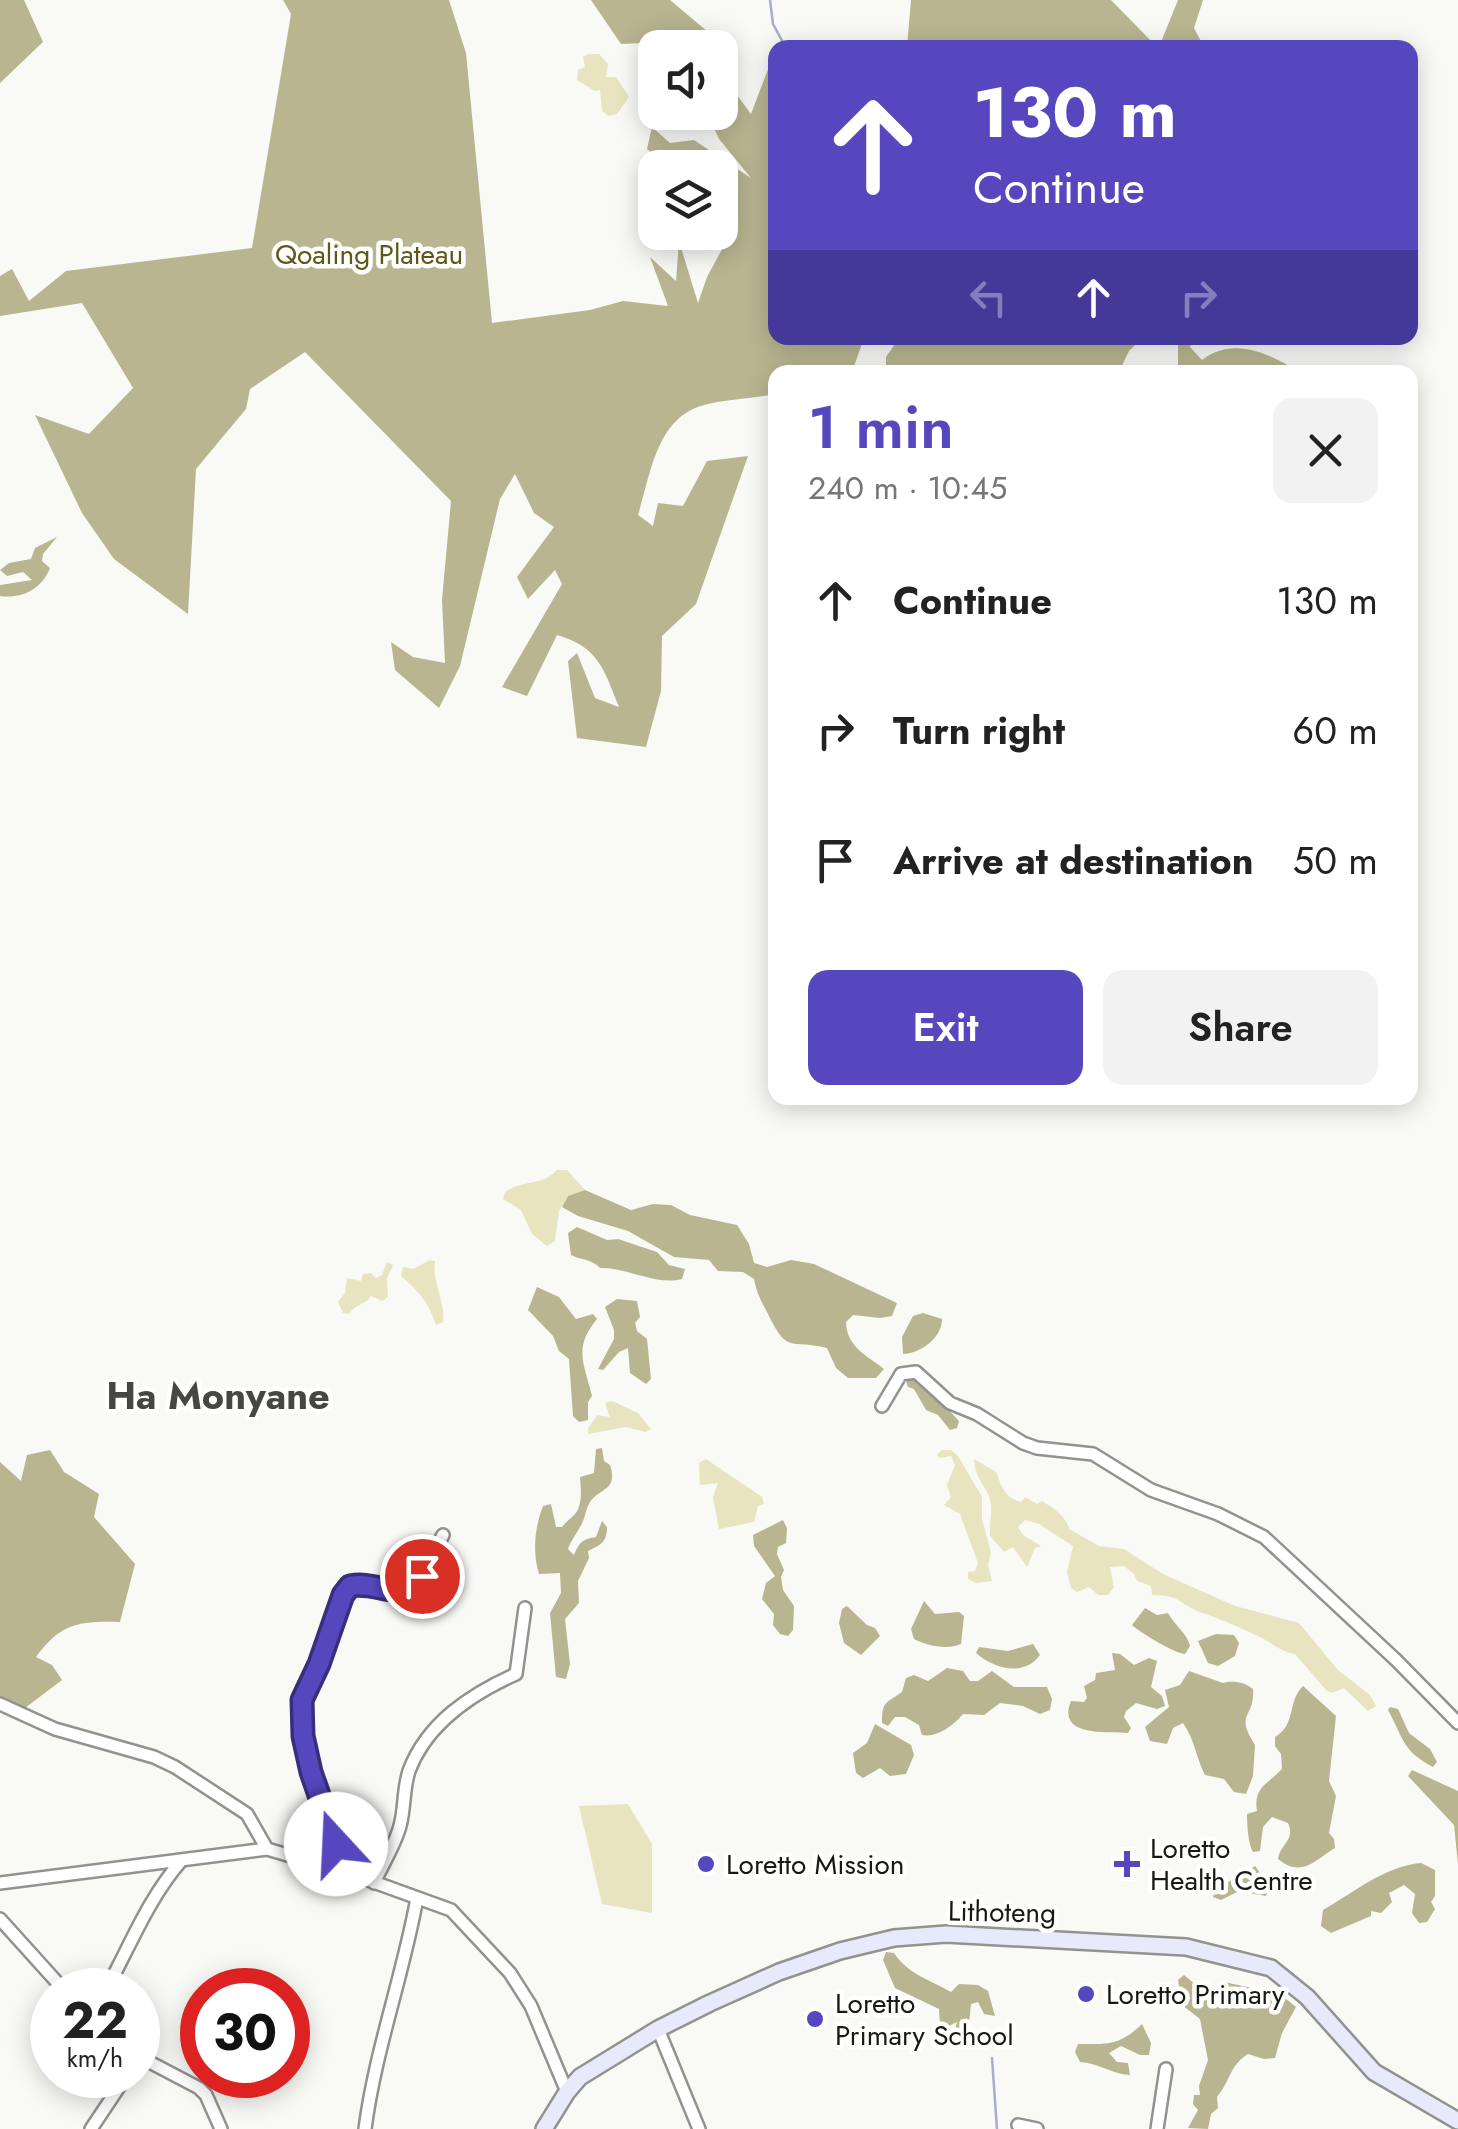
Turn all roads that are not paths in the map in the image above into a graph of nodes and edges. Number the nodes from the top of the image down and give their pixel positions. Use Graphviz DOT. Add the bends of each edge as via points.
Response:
graph roads {
  1 [pos="882,1406"];
  2 [pos="443,1535"];
  3 [pos="525,1608"];
  4 [pos="0,1704"];
  5 [pos="1458,1723"];
  6 [pos="268,1849"];
  7 [pos="181,1862"];
  8 [pos="346,1872"];
  9 [pos="0,1883"];
  10 [pos="374,1883"];
  11 [pos="416,1898"];
  12 [pos="0,1920"];
  13 [pos="44,1968"];
  14 [pos="118,1968"];
  15 [pos="658,2028"];
  16 [pos="160,2068"];
  17 [pos="1166,2070"];
  18 [pos="566,2092"];
  19 [pos="112,2098"];
  20 [pos="1458,2121"];
  21 [pos="1018,2125"];
  22 [pos="91,2129"];
  23 [pos="221,2129"];
  24 [pos="365,2129"];
  25 [pos="544,2129"];
  26 [pos="698,2129"];
  27 [pos="1037,2129"];
  28 [pos="1158,2129"];
  1 -- 5 [label="street" via="901,1374 916,1372 950,1403 1023,1443 1093,1454 1151,1490 1264,1537"];
  2 -- 8 [label="street" via="413,1588 350,1586 302,1700 315,1788"];
  3 -- 10 [label="street" via="516,1674 454,1710 424,1739 408,1775 400,1826"];
  4 -- 6 [label="street" via="54,1729 175,1766 247,1814"];
  6 -- 7 [label="street"];
  6 -- 8 [label="street"];
  7 -- 9 [label="street"];
  7 -- 14 [label="street" via="163,1881"];
  8 -- 10 [label="street"];
  10 -- 11 [label="street"];
  11 -- 18 [label="street" via="450,1910 510,1973 532,2006"];
  11 -- 24 [label="street"];
  12 -- 13 [label="street"];
  15 -- 18 [label="main road, Lithoteng"];
  15 -- 20 [label="main road, Lithoteng" via="779,1972 894,1938 946,1934 1186,1946 1280,1974 1374,2072"];
  15 -- 26 [label="street"];
  16 -- 23 [label="street" via="199,2088"];
  17 -- 28 [label="street"];
  18 -- 25 [label="main road, Lithoteng"];
  19 -- 22 [label="street"];
  21 -- 27 [label="street"];
}
